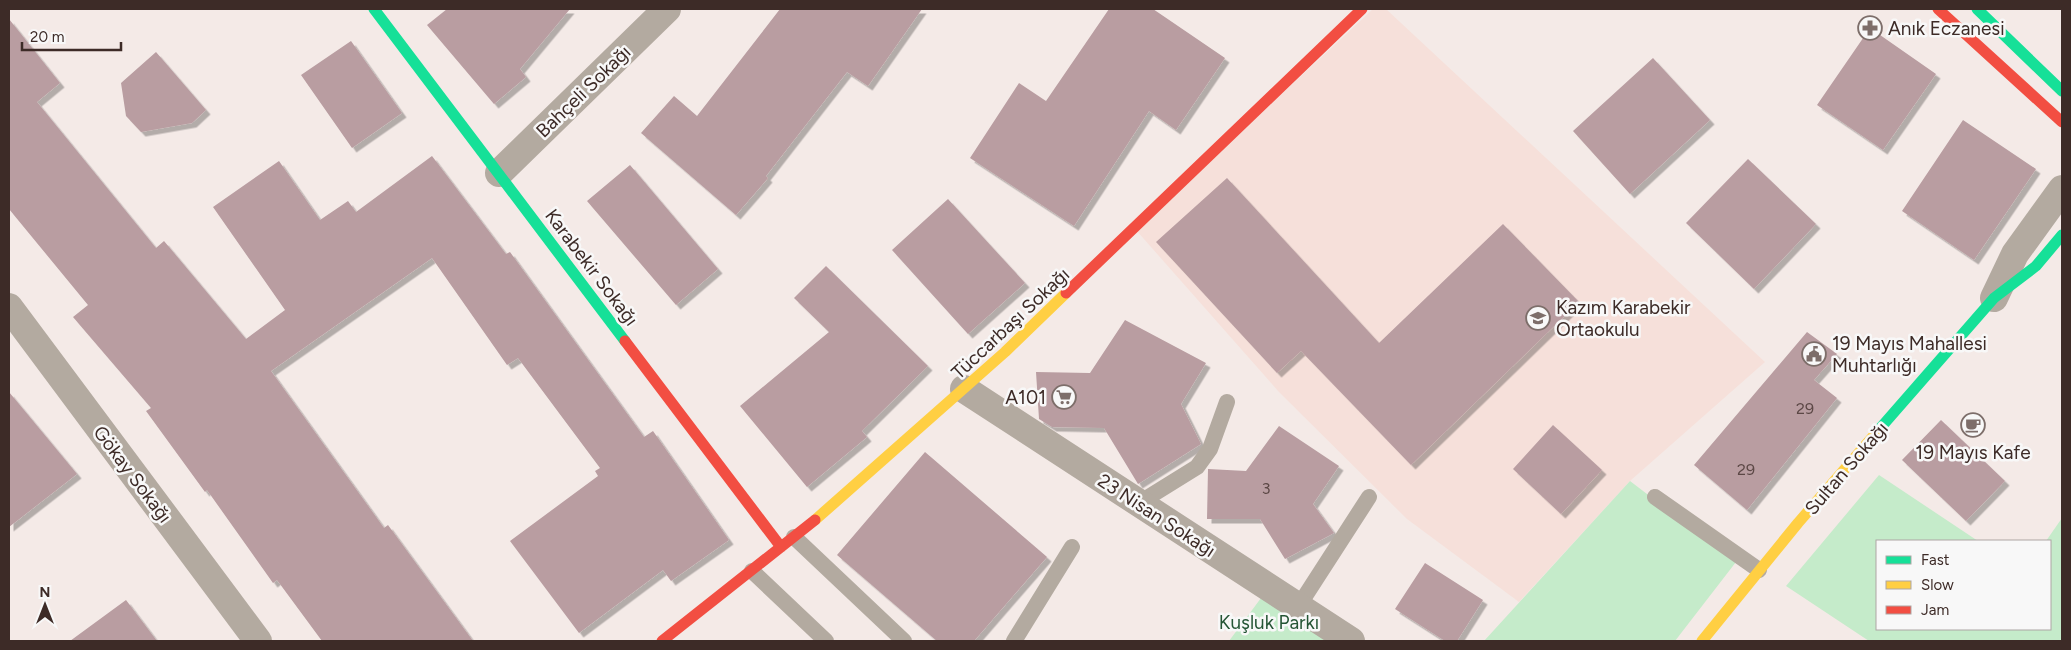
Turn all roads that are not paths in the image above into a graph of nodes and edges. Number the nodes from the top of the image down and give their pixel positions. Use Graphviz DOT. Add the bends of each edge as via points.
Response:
graph roads {
  1 [pos="374,9"];
  2 [pos="667,9"];
  3 [pos="1362,9"];
  4 [pos="1938,9"];
  5 [pos="1977,9"];
  6 [pos="2062,91"];
  7 [pos="2062,122"];
  8 [pos="499,173"];
  9 [pos="2062,189"];
  10 [pos="2062,235"];
  11 [pos="1994,298"];
  12 [pos="9,307"];
  13 [pos="964,389"];
  14 [pos="1226,402"];
  15 [pos="1369,497"];
  16 [pos="1655,497"];
  17 [pos="1138,503"];
  18 [pos="788,542"];
  19 [pos="1072,547"];
  20 [pos="1759,570"];
  21 [pos="752,571"];
  22 [pos="1298,607"];
  23 [pos="258,641"];
  24 [pos="662,641"];
  25 [pos="826,641"];
  26 [pos="904,641"];
  27 [pos="1014,641"];
  28 [pos="1351,641"];
  29 [pos="1702,641"];
  1 -- 8 [label="street, Karabekir Sokağı"];
  2 -- 8 [label="street, Bahçeli Sokağı"];
  3 -- 13 [label="street, Tüccarbaşı Sokağı"];
  4 -- 7 [label="street"];
  5 -- 6 [label="street"];
  8 -- 18 [label="street, Karabekir Sokağı"];
  9 -- 11 [label="street, Sultan Sokağı" via="2015,254"];
  10 -- 11 [label="street, Sultan Sokağı" via="2036,266"];
  11 -- 20 [label="street, Sultan Sokağı"];
  12 -- 23 [label="street, Gökay Sokağı"];
  13 -- 17 [label="street, 23 Nisan Sokağı"];
  13 -- 18 [label="street, Tüccarbaşı Sokağı"];
  14 -- 17 [label="lane" via="1210,449 1197,467"];
  15 -- 22 [label="lane"];
  16 -- 20 [label="lane"];
  17 -- 22 [label="street, 23 Nisan Sokağı"];
  18 -- 21 [label="street, Tüccarbaşı Sokağı"];
  18 -- 26 [label="lane"];
  19 -- 27 [label="lane"];
  20 -- 29 [label="street, Sultan Sokağı"];
  21 -- 24 [label="street, Tüccarbaşı Sokağı"];
  21 -- 25 [label="lane"];
  22 -- 28 [label="street, 23 Nisan Sokağı"];
}
